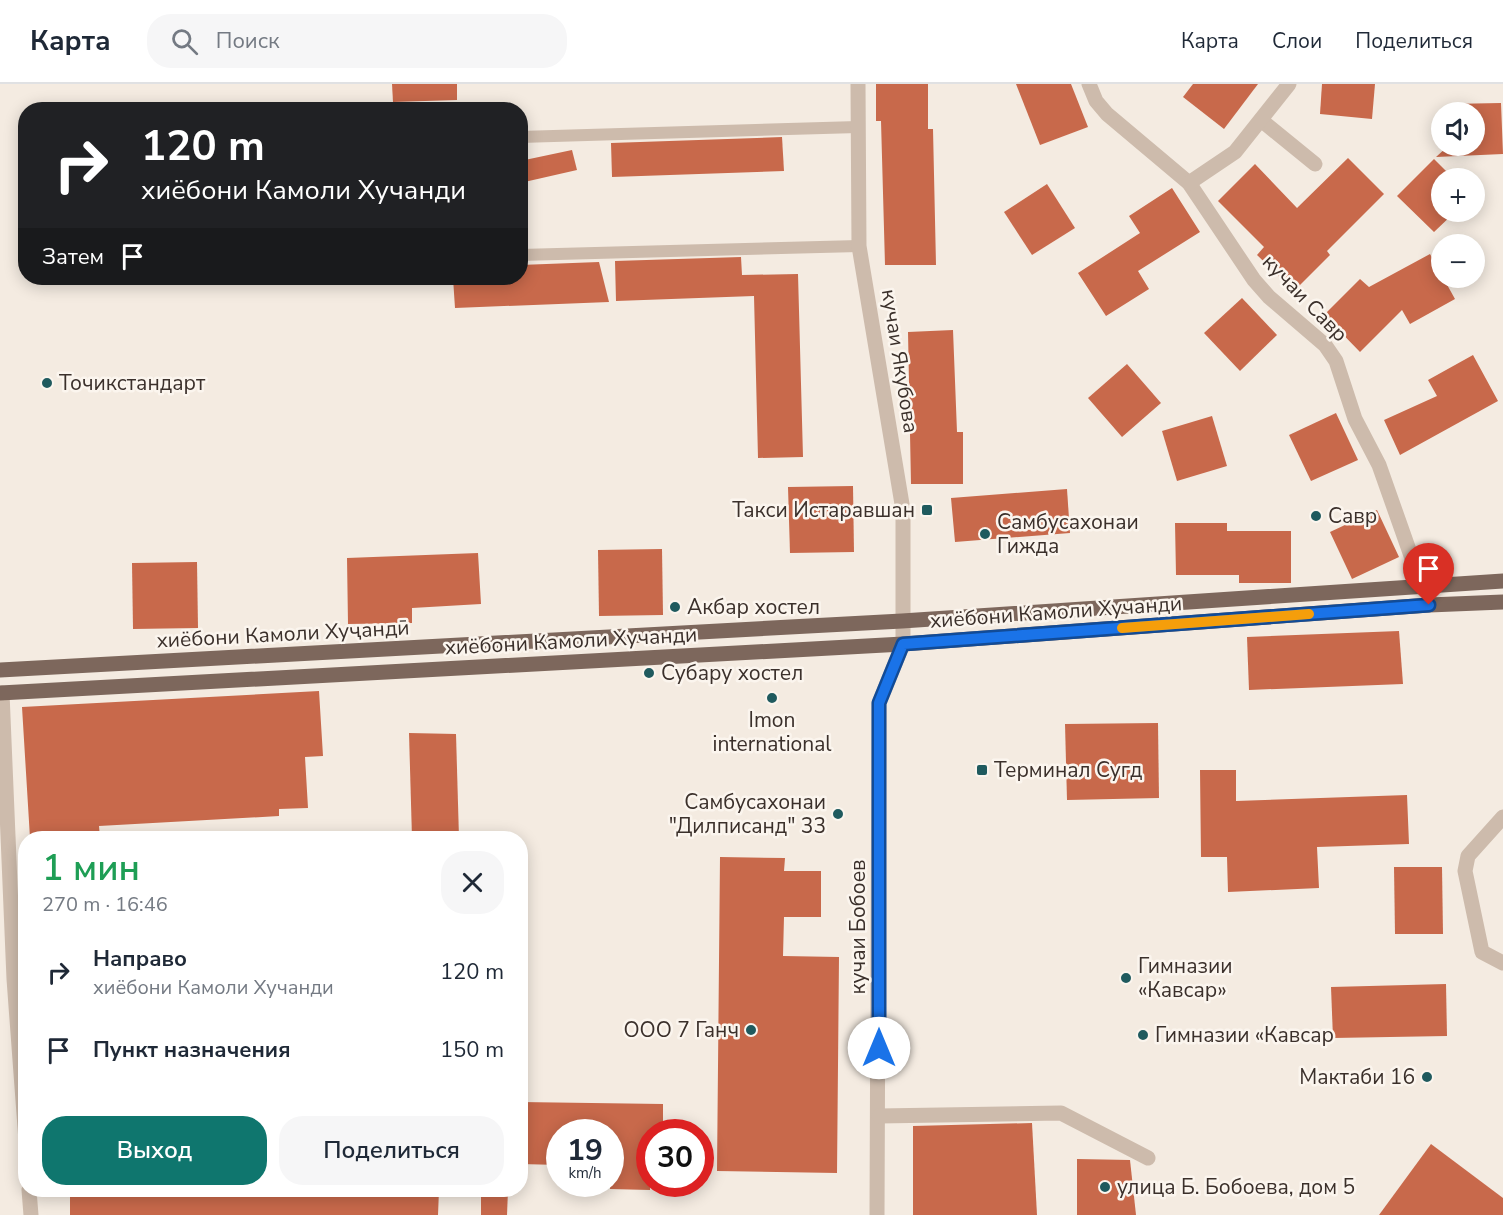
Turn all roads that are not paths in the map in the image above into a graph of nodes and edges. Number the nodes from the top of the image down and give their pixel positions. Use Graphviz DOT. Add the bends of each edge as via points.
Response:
graph roads {
  1 [pos="858,84"];
  2 [pos="1089,84"];
  3 [pos="1289,84"];
  4 [pos="1262,120"];
  5 [pos="858,127"];
  6 [pos="528,137"];
  7 [pos="1315,164"];
  8 [pos="1189,183"];
  9 [pos="860,246"];
  10 [pos="528,255"];
  11 [pos="1503,581"];
  12 [pos="1421,584"];
  13 [pos="1503,602"];
  14 [pos="902,621"];
  15 [pos="903,644"];
  16 [pos="0,670"];
  17 [pos="1,693"];
  18 [pos="1503,817"];
  19 [pos="1503,963"];
  20 [pos="7,980"];
  21 [pos="18,1073"];
  22 [pos="879,1116"];
  23 [pos="1148,1158"];
  24 [pos="30,1197"];
  25 [pos="31,1215"];
  26 [pos="877,1215"];
  1 -- 5 [label="street, кучаи Якубова"];
  2 -- 8 [label="street, кучаи Савр" via="1107,114"];
  3 -- 4 [label="street"];
  4 -- 7 [label="street"];
  4 -- 8 [label="street" via="1235,152"];
  5 -- 6 [label="lane"];
  5 -- 9 [label="street, кучаи Якубова"];
  8 -- 12 [label="street, кучаи Савр" via="1254,280 1325,345 1336,361 1355,419 1379,465"];
  9 -- 10 [label="lane"];
  9 -- 14 [label="street, кучаи Якубова" via="903,510"];
  11 -- 12 [label="main road, хиёбони Камоли Хуҷандӣ"];
  12 -- 14 [label="main road, хиёбони Камоли Хуҷандӣ"];
  13 -- 15 [label="main road, хиёбони Камоли Хучанди"];
  14 -- 15 [label="street, кучаи Якубова"];
  14 -- 16 [label="main road, хиёбони Камоли Хуҷандӣ"];
  15 -- 17 [label="main road, хиёбони Камоли Хучанди"];
  15 -- 22 [label="street, кучаи Бобоев" via="879,703"];
  17 -- 20 [label="street"];
  18 -- 19 [label="street" via="1468,856 1465,871 1482,952"];
  20 -- 21 [label="street"];
  22 -- 23 [label="street" via="1061,1113"];
  22 -- 26 [label="street, кучаи Бобоев"];
  24 -- 25 [label="street"];
}
